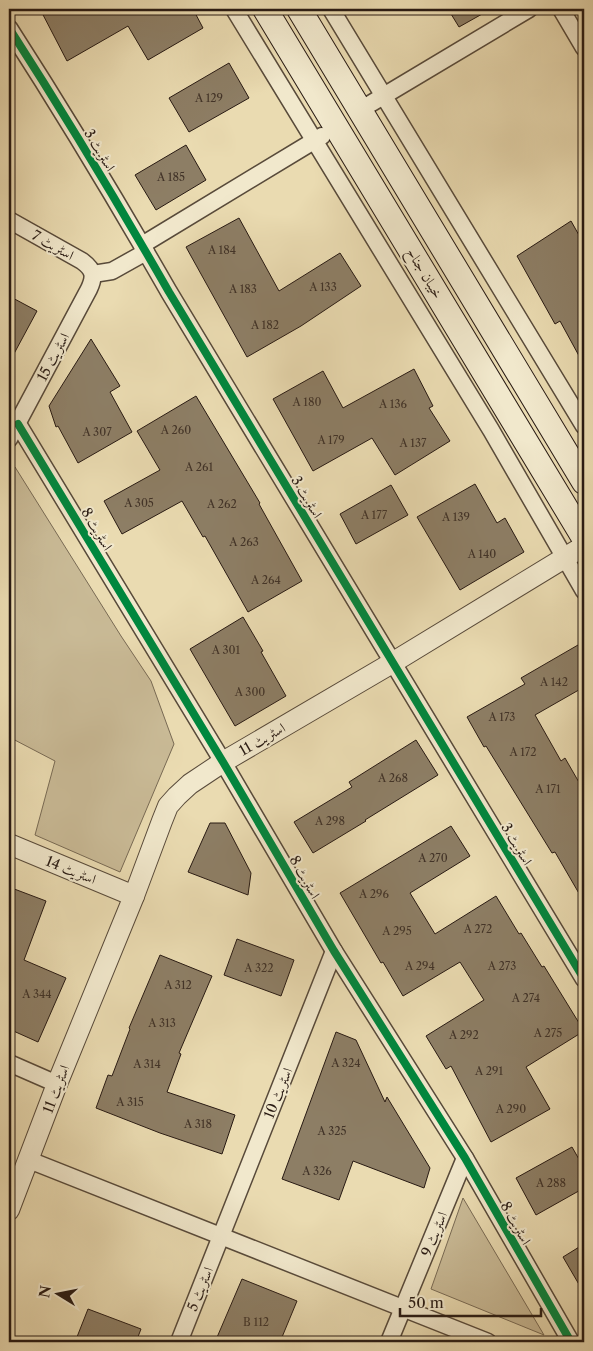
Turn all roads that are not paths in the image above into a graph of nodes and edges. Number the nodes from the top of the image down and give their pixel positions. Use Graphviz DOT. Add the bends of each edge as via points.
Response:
graph roads {
  1 [pos="234,9"];
  2 [pos="265,9"];
  3 [pos="299,9"];
  4 [pos="331,9"];
  5 [pos="529,9"];
  6 [pos="561,9"];
  7 [pos="9,28"];
  8 [pos="584,48"];
  9 [pos="383,96"];
  10 [pos="360,110"];
  11 [pos="337,127"];
  12 [pos="315,141"];
  13 [pos="9,220"];
  14 [pos="144,248"];
  15 [pos="93,274"];
  16 [pos="18,424"];
  17 [pos="584,426"];
  18 [pos="9,439"];
  19 [pos="584,482"];
  20 [pos="584,538"];
  21 [pos="584,546"];
  22 [pos="565,558"];
  23 [pos="584,591"];
  24 [pos="392,663"];
  25 [pos="223,762"];
  26 [pos="9,844"];
  27 [pos="134,896"];
  28 [pos="334,951"];
  29 [pos="584,979"];
  30 [pos="9,1063"];
  31 [pos="57,1084"];
  32 [pos="464,1158"];
  33 [pos="29,1160"];
  34 [pos="9,1210"];
  35 [pos="221,1235"];
  36 [pos="402,1310"];
  37 [pos="179,1342"];
  38 [pos="390,1342"];
  39 [pos="488,1342"];
  40 [pos="571,1342"];
  1 -- 12 [label="street"];
  2 -- 11 [label="main road, خیبان جناح"];
  3 -- 10 [label="main road, خیبان جناح"];
  4 -- 9 [label="street"];
  5 -- 9 [label="street"];
  6 -- 8 [label="street"];
  7 -- 14 [label="street, اسٹریٹ 3"];
  9 -- 10 [label="street"];
  9 -- 17 [label="street"];
  10 -- 19 [label="main road, خیبان جناح"];
  11 -- 12 [label="street"];
  11 -- 20 [label="main road, خیبان جناح"];
  12 -- 14 [label="street"];
  12 -- 22 [label="street"];
  13 -- 15 [label="street, اسٹریٹ 7" via="82,261"];
  14 -- 15 [label="street" via="112,271"];
  14 -- 24 [label="street, اسٹریٹ 3"];
  15 -- 16 [label="street, اسٹریٹ 15" via="89,289"];
  16 -- 18 [label="street, اسٹریٹ 15"];
  16 -- 25 [label="street, اسٹریٹ 8"];
  21 -- 22 [label="street, اسٹریٹ 11"];
  22 -- 23 [label="street"];
  22 -- 24 [label="street, اسٹریٹ 11"];
  24 -- 25 [label="street, اسٹریٹ 11"];
  24 -- 29 [label="street, اسٹریٹ 3"];
  25 -- 27 [label="street, اسٹریٹ 11" via="190,784 168,806"];
  25 -- 28 [label="street, اسٹریٹ 8"];
  26 -- 27 [label="street, اسٹریٹ 14"];
  27 -- 31 [label="street, اسٹریٹ 11"];
  28 -- 32 [label="street, اسٹریٹ 8"];
  28 -- 35 [label="street, اسٹریٹ 10"];
  30 -- 31 [label="street"];
  31 -- 33 [label="street, اسٹریٹ 11"];
  32 -- 36 [label="street, اسٹریٹ 9"];
  32 -- 40 [label="street, اسٹریٹ 8"];
  33 -- 34 [label="street, اسٹریٹ 11"];
  33 -- 35 [label="street"];
  35 -- 36 [label="street"];
  35 -- 37 [label="street, اسٹریٹ 5"];
  36 -- 38 [label="street"];
  36 -- 39 [label="street"];
}
